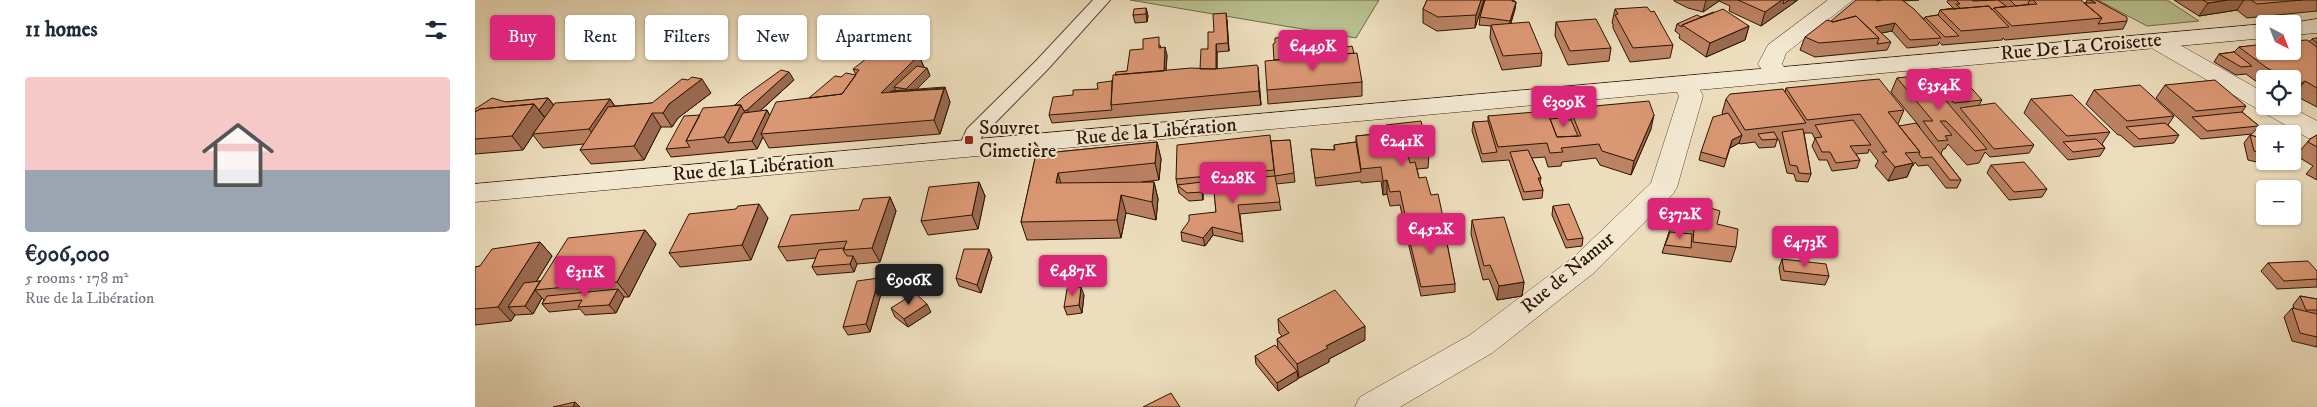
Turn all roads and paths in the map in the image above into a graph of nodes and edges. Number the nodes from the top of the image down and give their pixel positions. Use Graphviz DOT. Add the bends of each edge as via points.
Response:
graph roads {
  1 [pos="1102,0"];
  2 [pos="1842,0"];
  3 [pos="2317,26"];
  4 [pos="2301,27"];
  5 [pos="2256,32"];
  6 [pos="2156,40"];
  7 [pos="1777,75"];
  8 [pos="1685,83"];
  9 [pos="2256,98"];
  10 [pos="2286,115"];
  11 [pos="2317,132"];
  12 [pos="967,149"];
  13 [pos="475,193"];
  14 [pos="1372,407"];
  1 -- 12 [label="lane" via="1043,65 974,133"];
  2 -- 7 [label="main road" via="1776,50 1769,64"];
  3 -- 4 [label="main road"];
  5 -- 6 [label="main road, Rue De La Croisette"];
  6 -- 7 [label="main road, Rue De La Croisette"];
  6 -- 9 [label="main road"];
  7 -- 8 [label="main road, Rue de la Libération"];
  8 -- 12 [label="main road, Rue de la Libération"];
  8 -- 14 [label="main road, Rue de Namur" via="1691,96 1663,187 1571,276 1481,344"];
  10 -- 11 [label="main road"];
  12 -- 13 [label="main road, Rue de la Libération"];
}
